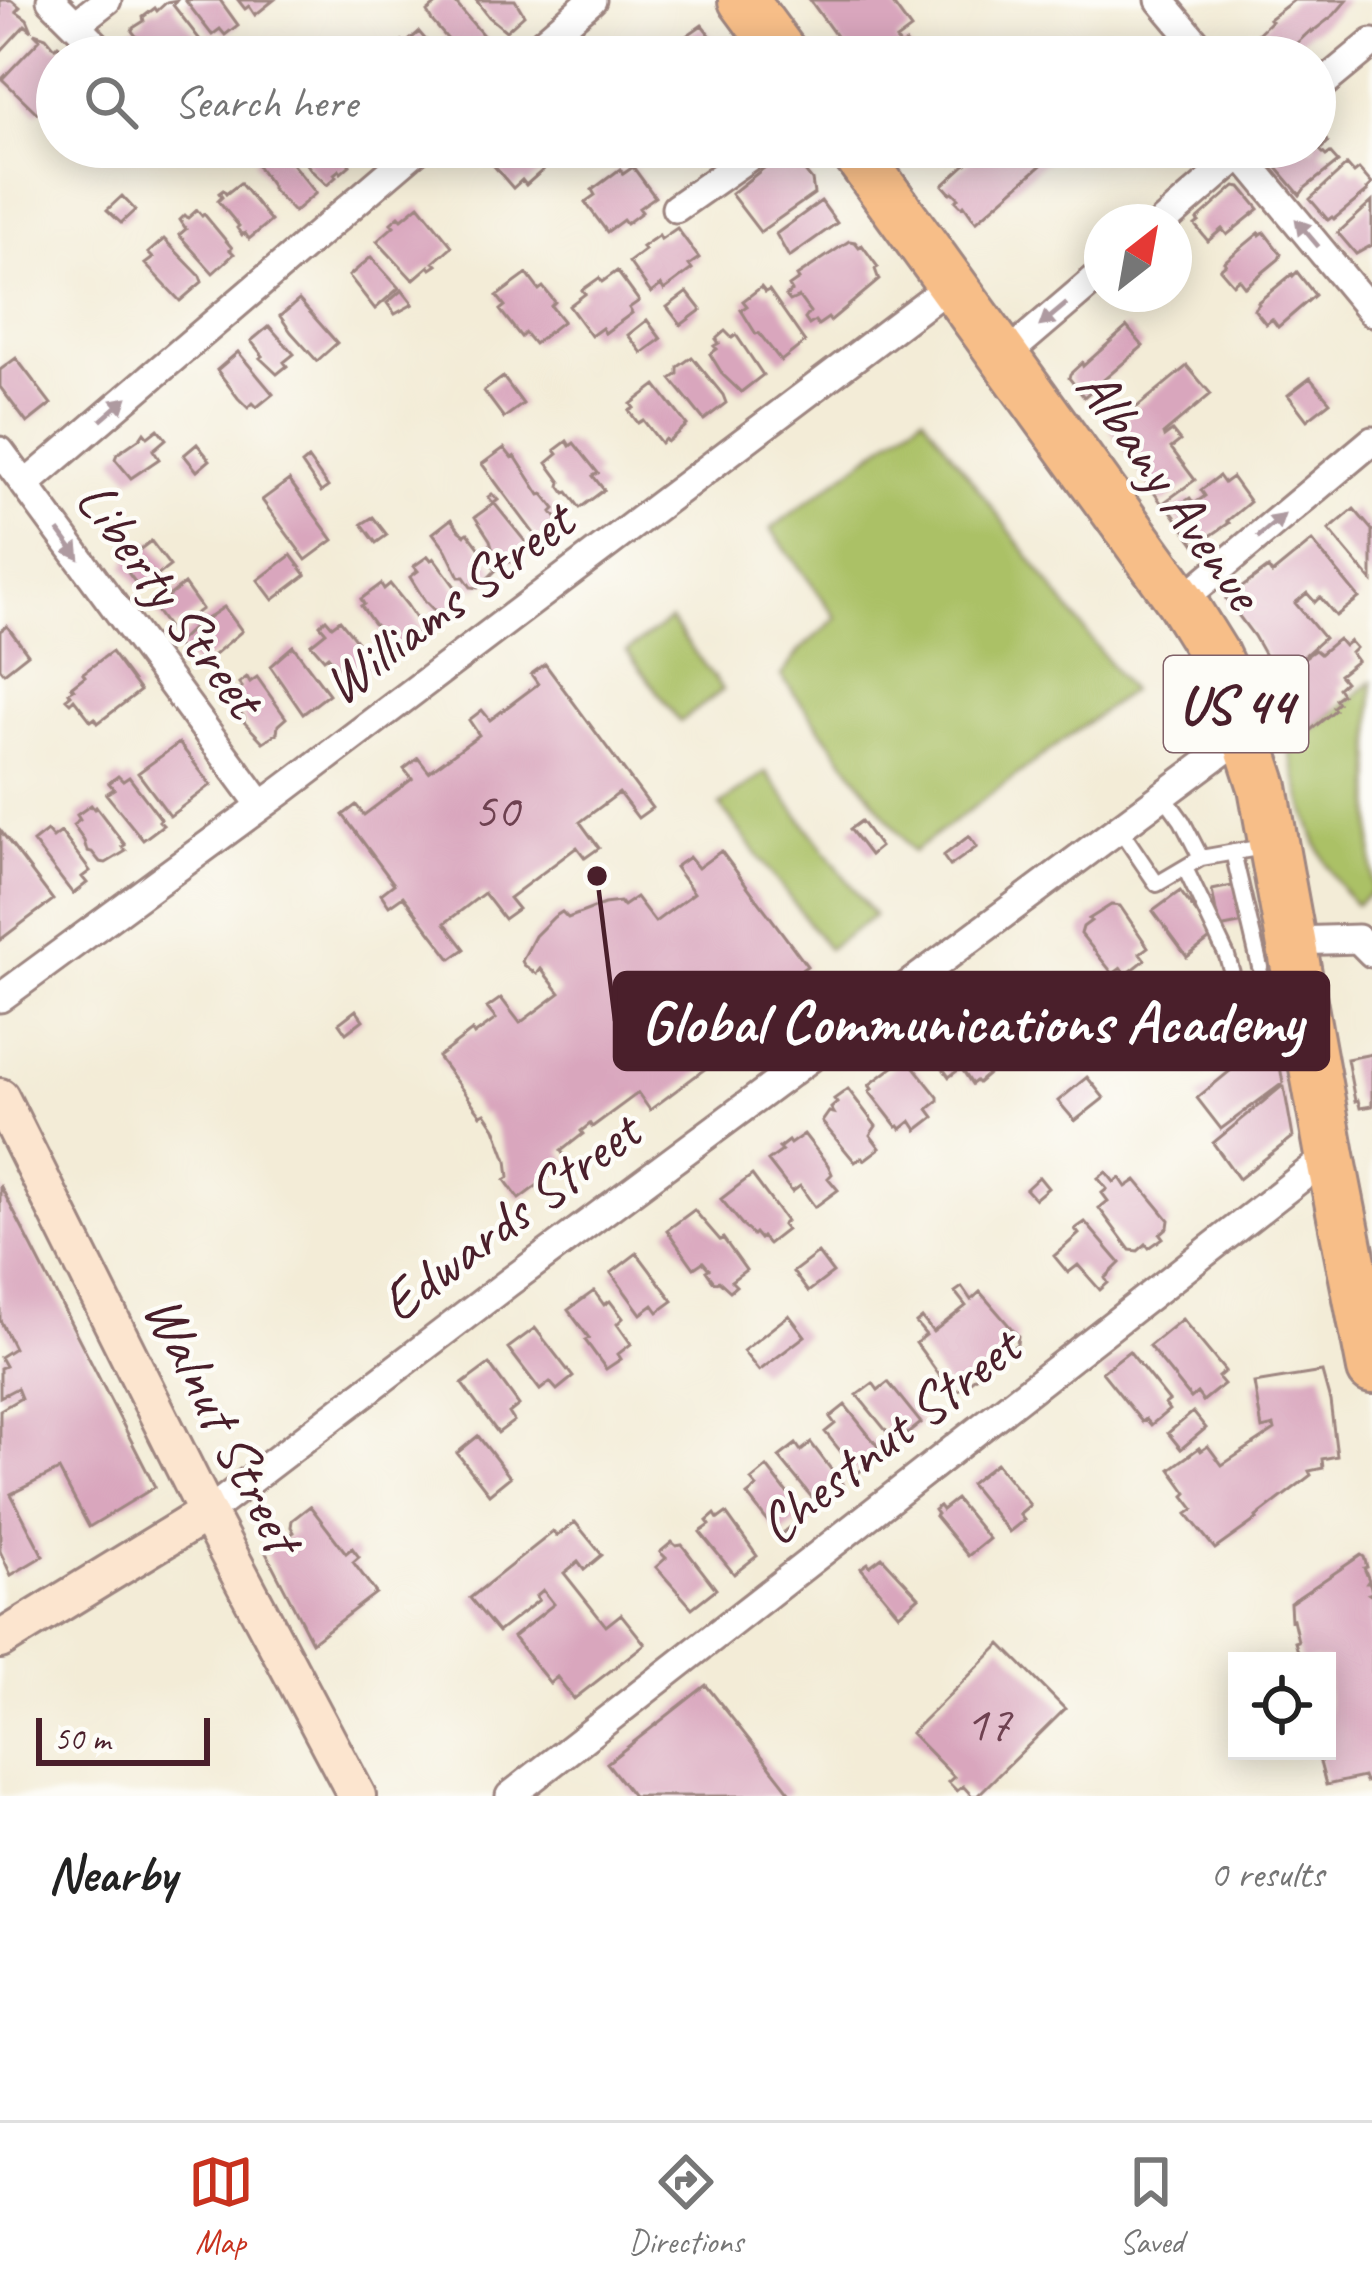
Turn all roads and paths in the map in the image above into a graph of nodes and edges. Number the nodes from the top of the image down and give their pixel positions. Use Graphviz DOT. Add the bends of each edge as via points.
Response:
graph roads {
  1 [pos="51,0"];
  2 [pos="107,0"];
  3 [pos="743,0"];
  4 [pos="1160,0"];
  5 [pos="589,3"];
  6 [pos="550,36"];
  7 [pos="770,36"];
  8 [pos="1190,36"];
  9 [pos="1372,43"];
  10 [pos="1336,73"];
  11 [pos="395,168"];
  12 [pos="734,168"];
  13 [pos="868,168"];
  14 [pos="1225,168"];
  15 [pos="1258,168"];
  16 [pos="1183,204"];
  17 [pos="676,208"];
  18 [pos="953,283"];
  19 [pos="1084,289"];
  20 [pos="1372,312"];
  21 [pos="1005,356"];
  22 [pos="1372,441"];
  23 [pos="0,451"];
  24 [pos="25,485"];
  25 [pos="1181,601"];
  26 [pos="1246,733"];
  27 [pos="1163,796"];
  28 [pos="261,805"];
  29 [pos="1119,828"];
  30 [pos="1254,849"];
  31 [pos="1201,858"];
  32 [pos="1185,868"];
  33 [pos="1367,940"];
  34 [pos="1283,956"];
  35 [pos="1232,973"];
  36 [pos="0,998"];
  37 [pos="1250,1034"];
  38 [pos="0,1097"];
  39 [pos="1330,1155"];
  40 [pos="1372,1369"];
  41 [pos="207,1513"];
  42 [pos="0,1640"];
  43 [pos="357,1796"];
  44 [pos="510,1796"];
  1 -- 2 [label="street" via="85,34"];
  3 -- 7 [label="highway"];
  4 -- 8 [label="street"];
  5 -- 6 [label="street"];
  9 -- 10 [label="street"];
  24 -- 11 [label="street, one-way"];
  12 -- 17 [label="street"];
  13 -- 18 [label="highway, Albany Avenue / US 44"];
  14 -- 16 [label="street"];
  20 -- 15 [label="street, one-way"];
  18 -- 21 [label="highway, Albany Avenue / US 44"];
  18 -- 28 [label="street, Williams Street"];
  19 -- 21 [label="street, one-way"];
  21 -- 25 [label="highway, Albany Avenue / US 44"];
  25 -- 22 [label="street, one-way"];
  23 -- 24 [label="street, Liberty Street"];
  24 -- 28 [label="street, Liberty Street, one-way"];
  25 -- 26 [label="highway, Albany Avenue / US 44" via="1214,654"];
  26 -- 27 [label="street, Edwards Street"];
  26 -- 30 [label="highway, Albany Avenue / US 44" via="1263,787"];
  27 -- 29 [label="street, Edwards Street"];
  27 -- 31 [label="lane"];
  28 -- 36 [label="street, Williams Street"];
  29 -- 32 [label="lane" via="1157,884"];
  29 -- 41 [label="street, Edwards Street"];
  30 -- 31 [label="lane"];
  30 -- 34 [label="highway, Albany Avenue / US 44"];
  31 -- 32 [label="lane"];
  32 -- 35 [label="lane"];
  33 -- 34 [label="street"];
  34 -- 35 [label="lane"];
  34 -- 39 [label="highway, Albany Avenue / US 44"];
  35 -- 37 [label="lane"];
  38 -- 41 [label="street, Walnut Street"];
  39 -- 40 [label="highway, Albany Avenue / US 44"];
  39 -- 44 [label="street, Chestnut Street"];
  41 -- 42 [label="street, Edwards Street"];
  41 -- 43 [label="street, Walnut Street"];
}
